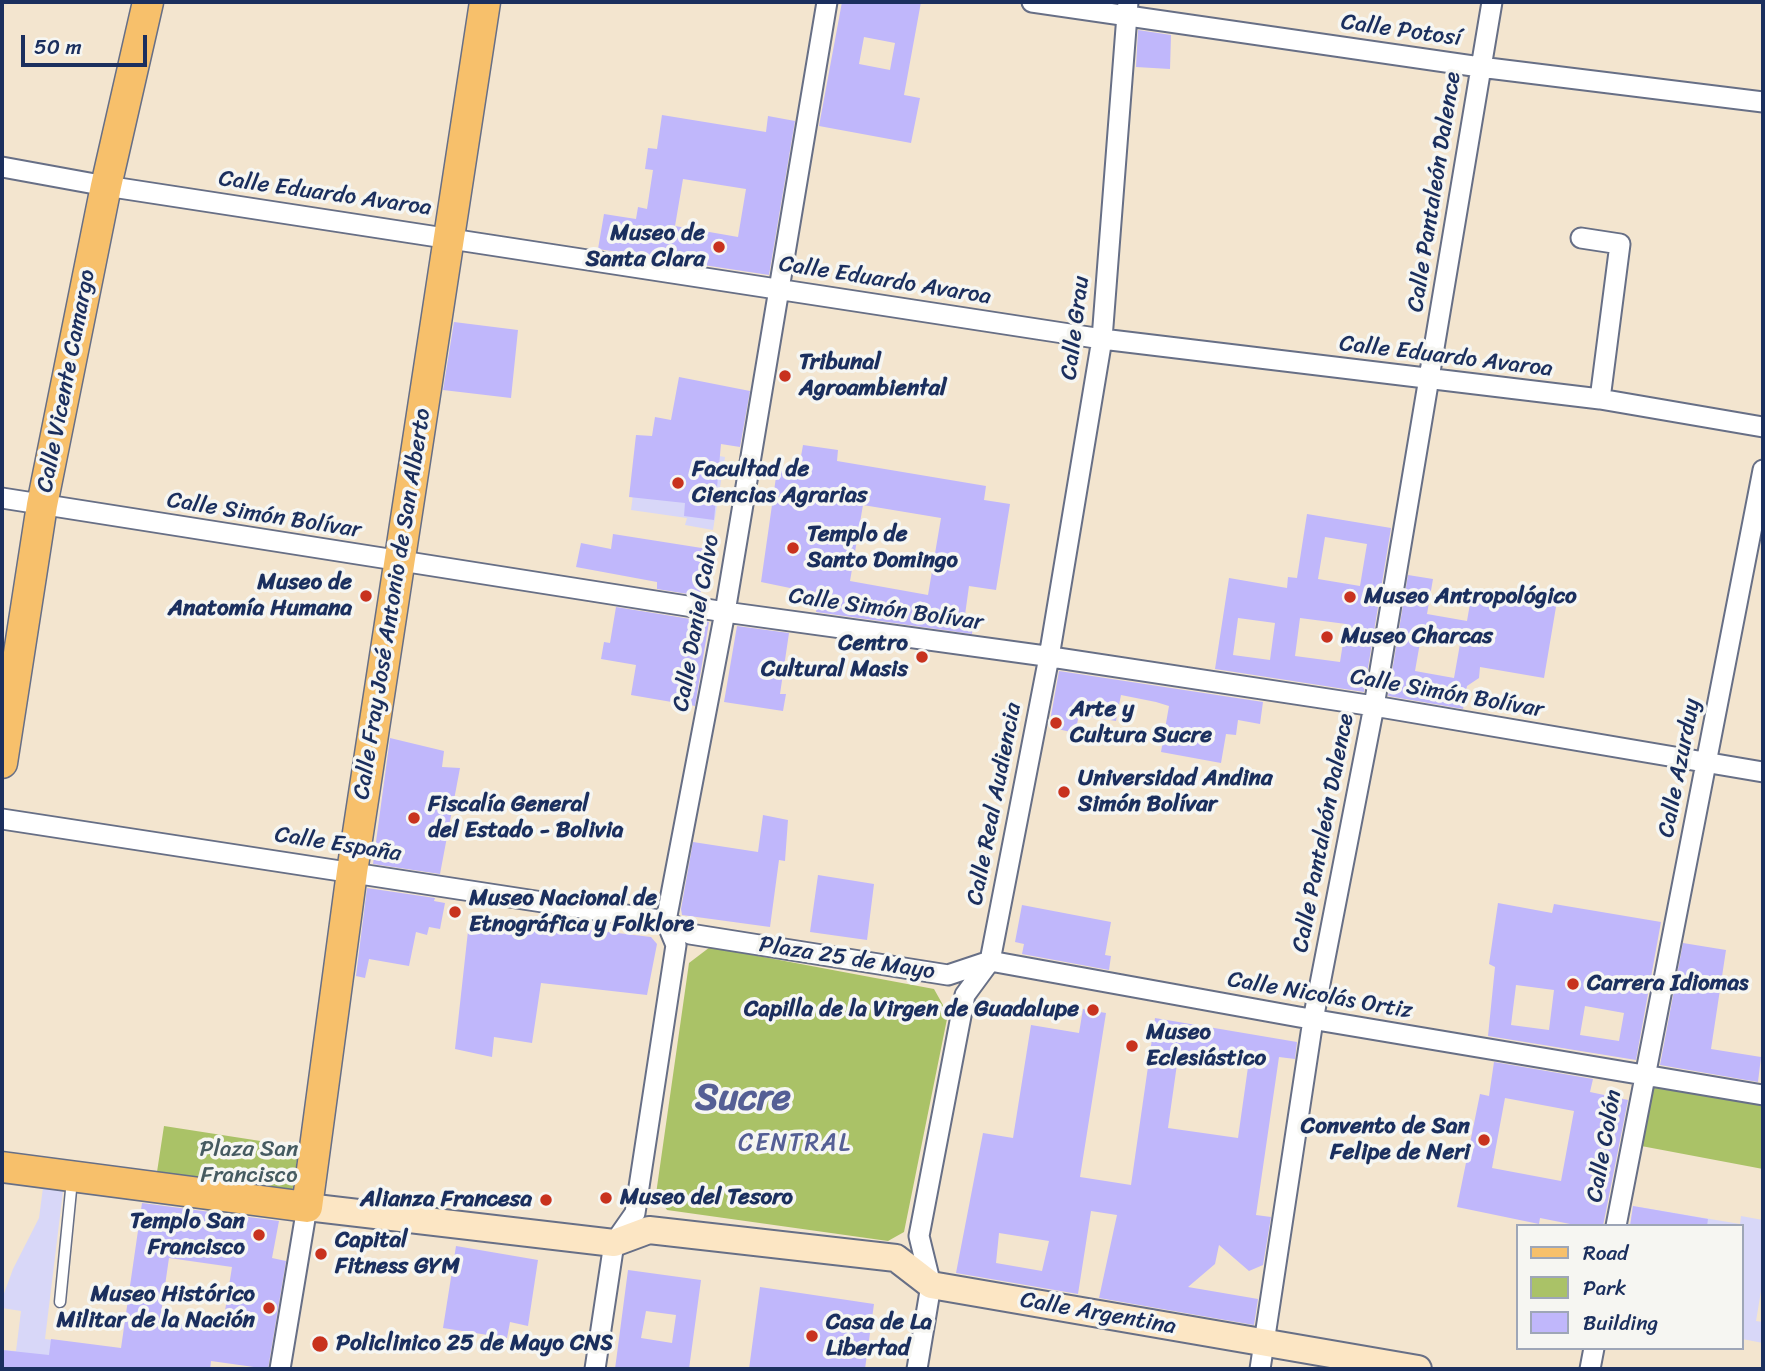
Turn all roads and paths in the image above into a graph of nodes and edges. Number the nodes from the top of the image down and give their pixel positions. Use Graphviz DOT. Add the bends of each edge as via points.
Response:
graph roads {
  1 [pos="148,2"];
  2 [pos="485,2"];
  3 [pos="827,2"];
  4 [pos="1032,2"];
  5 [pos="1492,2"];
  6 [pos="1127,9"];
  7 [pos="1480,67"];
  8 [pos="1763,102"];
  9 [pos="2,167"];
  10 [pos="106,186"];
  11 [pos="449,237"];
  12 [pos="1581,238"];
  13 [pos="781,290"];
  14 [pos="1102,339"];
  15 [pos="1429,380"];
  16 [pos="1600,399"];
  17 [pos="1763,427"];
  18 [pos="1763,470"];
  19 [pos="2,498"];
  20 [pos="41,505"];
  21 [pos="400,563"];
  22 [pos="725,612"];
  23 [pos="1049,657"];
  24 [pos="1374,706"];
  25 [pos="2,763"];
  26 [pos="1706,764"];
  27 [pos="1763,772"];
  28 [pos="2,818"];
  29 [pos="352,872"];
  30 [pos="666,921"];
  31 [pos="990,961"];
  32 [pos="1313,1020"];
  33 [pos="1643,1075"];
  34 [pos="1763,1095"];
  35 [pos="2,1167"];
  36 [pos="72,1176"];
  37 [pos="307,1207"];
  38 [pos="1616,1224"];
  39 [pos="614,1243"];
  40 [pos="930,1285"];
  41 [pos="60,1302"];
  42 [pos="1265,1342"];
  43 [pos="1594,1350"];
  44 [pos="1306,1359"];
  45 [pos="280,1369"];
  46 [pos="595,1369"];
  47 [pos="917,1369"];
  48 [pos="1260,1369"];
  49 [pos="1418,1369"];
  50 [pos="1590,1369"];
  1 -- 10 [label="main road, Calle Vicente Camargo"];
  2 -- 11 [label="main road, Calle Fray José Antonio de San Alberto"];
  3 -- 13 [label="street, Calle Daniel Calvo"];
  4 -- 6 [label="street, Calle Potosí"];
  5 -- 7 [label="street, Calle Pantaleón Dalence"];
  6 -- 7 [label="street, Calle Potosí"];
  6 -- 14 [label="street, Calle Grau"];
  7 -- 8 [label="street, Calle Potosí"];
  7 -- 15 [label="street, Calle Pantaleón Dalence"];
  9 -- 10 [label="street, Calle Eduardo Avaroa"];
  10 -- 11 [label="street, Calle Eduardo Avaroa"];
  10 -- 20 [label="main road, Calle Vicente Camargo"];
  11 -- 13 [label="street, Calle Eduardo Avaroa"];
  11 -- 21 [label="main road, Calle Fray José Antonio de San Alberto"];
  12 -- 16 [label="street" via="1620,244"];
  13 -- 14 [label="street, Calle Eduardo Avaroa"];
  13 -- 22 [label="street, Calle Daniel Calvo"];
  14 -- 15 [label="street, Calle Eduardo Avaroa"];
  14 -- 23 [label="street, Calle Grau"];
  15 -- 16 [label="street, Calle Eduardo Avaroa"];
  15 -- 24 [label="street, Calle Pantaleón Dalence"];
  16 -- 17 [label="street, Calle Eduardo Avaroa"];
  18 -- 26 [label="street, Calle Azurduy"];
  19 -- 20 [label="street, Calle Simón Bolívar"];
  20 -- 21 [label="street, Calle Simón Bolívar"];
  20 -- 25 [label="main road, Calle Vicente Camargo"];
  21 -- 22 [label="street, Calle Simón Bolívar"];
  21 -- 29 [label="main road, Calle Fray José Antonio de San Alberto"];
  22 -- 23 [label="street, Calle Simón Bolívar"];
  22 -- 30 [label="street, Calle Daniel Calvo"];
  23 -- 24 [label="street, Calle Simón Bolívar"];
  23 -- 31 [label="street, Calle Real Audiencia"];
  24 -- 26 [label="street, Calle Simón Bolívar"];
  24 -- 32 [label="street, Calle Pantaleón Dalence"];
  26 -- 27 [label="street, Calle Simón Bolívar"];
  26 -- 33 [label="street, Calle Azurduy"];
  28 -- 29 [label="street, Calle España"];
  29 -- 30 [label="street, Calle España"];
  29 -- 37 [label="main road, Calle Fray José Antonio de San Alberto"];
  30 -- 31 [label="street, Plaza 25 de Mayo" via="690,933 948,975"];
  30 -- 39 [label="street" via="676,945 635,1213"];
  31 -- 32 [label="street, Calle Nicolás Ortiz"];
  31 -- 40 [label="street, Plaza 25 de Mayo" via="965,995 919,1236"];
  32 -- 33 [label="street, Calle Nicolás Ortiz"];
  32 -- 42 [label="street, Calle Pantaleón Dalence"];
  33 -- 34 [label="street, Calle Nicolás Ortiz"];
  33 -- 38 [label="street, Calle Colón"];
  35 -- 36 [label="main road"];
  36 -- 37 [label="main road"];
  36 -- 41 [label="lane"];
  37 -- 39 [label="main road"];
  37 -- 45 [label="street"];
  39 -- 40 [label="main road" via="649,1230 896,1258"];
  39 -- 46 [label="street"];
  40 -- 42 [label="main road, Calle Argentina"];
  40 -- 47 [label="street"];
  42 -- 44 [label="main road, Calle Argentina"];
  42 -- 48 [label="street, Calle Pantaleón Dalence"];
  43 -- 50 [label="street"];
  44 -- 49 [label="main road, Calle Argentina"];
}
